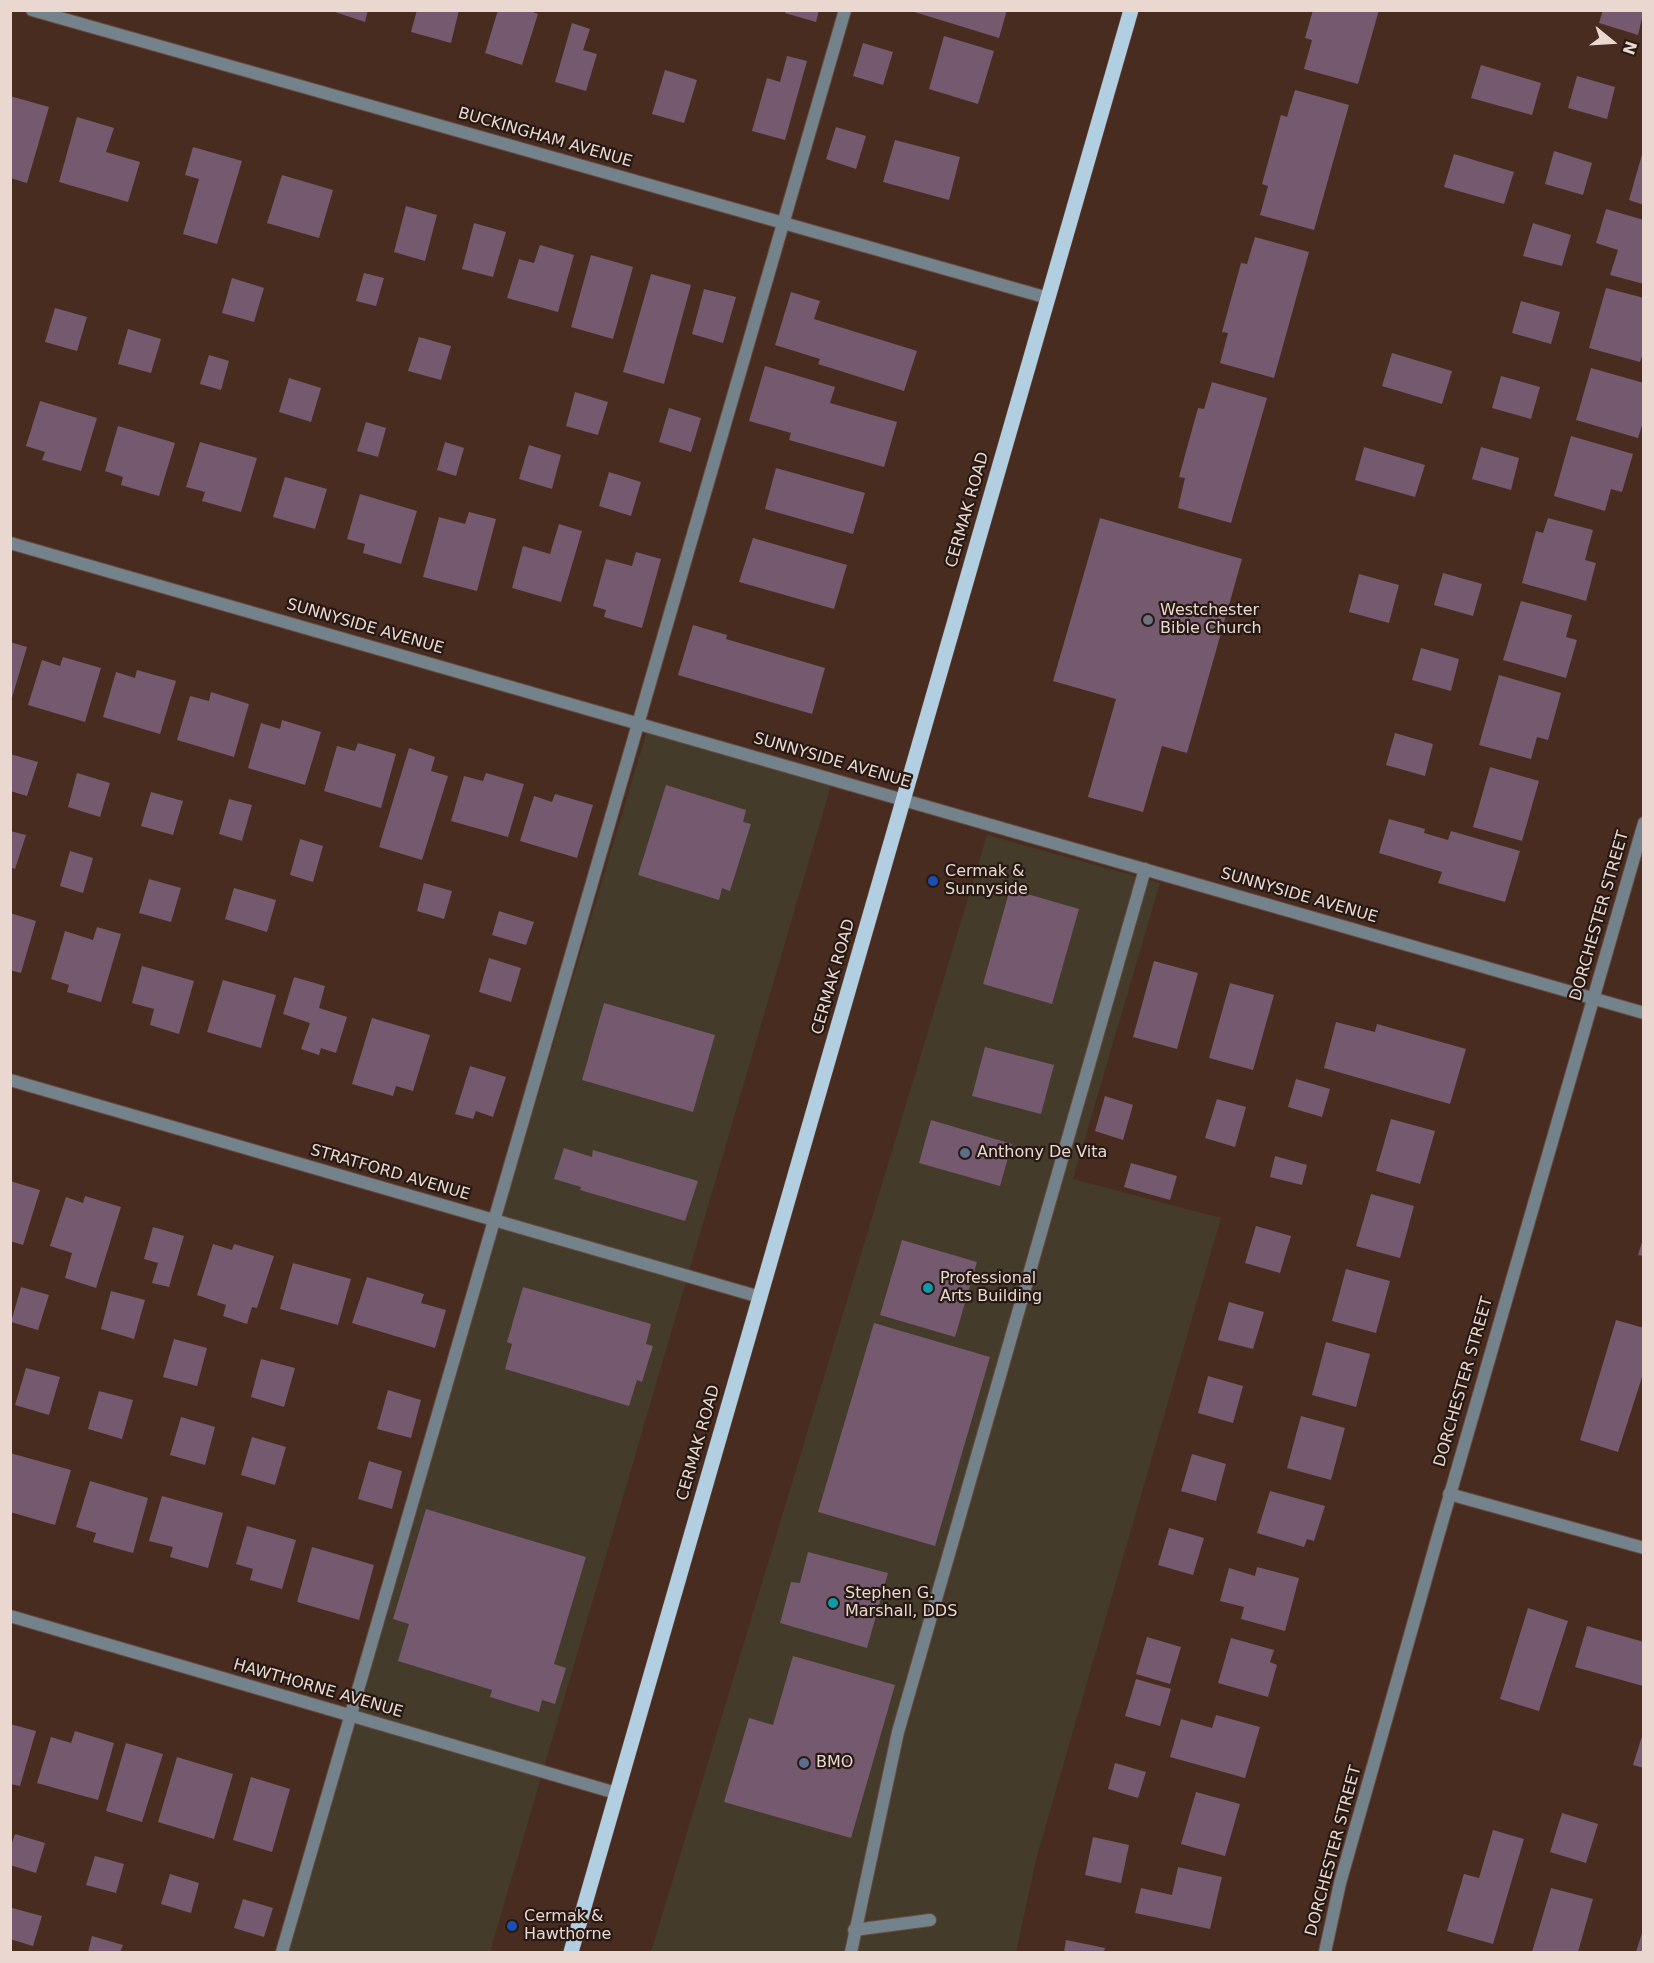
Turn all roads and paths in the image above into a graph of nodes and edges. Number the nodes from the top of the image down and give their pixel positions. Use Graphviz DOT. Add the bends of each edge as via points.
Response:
graph roads {
  1 [pos="32,10"];
  2 [pos="845,10"];
  3 [pos="1131,10"];
  4 [pos="783,223"];
  5 [pos="1048,298"];
  6 [pos="10,543"];
  7 [pos="639,722"];
  8 [pos="904,799"];
  9 [pos="1644,823"];
  10 [pos="1145,869"];
  11 [pos="1593,999"];
  12 [pos="1644,1013"];
  13 [pos="10,1080"];
  14 [pos="494,1220"];
  15 [pos="760,1298"];
  16 [pos="1449,1494"];
  17 [pos="1644,1548"];
  18 [pos="10,1616"];
  19 [pos="351,1715"];
  20 [pos="616,1793"];
  21 [pos="930,1920"];
  22 [pos="854,1930"];
  23 [pos="282,1953"];
  24 [pos="571,1953"];
  25 [pos="850,1953"];
  26 [pos="1324,1953"];
  1 -- 4 [label="street, BUCKINGHAM AVENUE"];
  2 -- 4 [label="street"];
  3 -- 5 [label="main road, CERMAK ROAD"];
  4 -- 5 [label="street, BUCKINGHAM AVENUE"];
  4 -- 7 [label="street"];
  5 -- 8 [label="main road, CERMAK ROAD"];
  6 -- 7 [label="street, SUNNYSIDE AVENUE"];
  7 -- 8 [label="street, SUNNYSIDE AVENUE"];
  7 -- 14 [label="street"];
  8 -- 10 [label="street, SUNNYSIDE AVENUE"];
  8 -- 15 [label="main road, CERMAK ROAD"];
  9 -- 11 [label="street, DORCHESTER STREET"];
  10 -- 11 [label="street, SUNNYSIDE AVENUE"];
  10 -- 22 [label="street" via="898,1732"];
  11 -- 12 [label="street, SUNNYSIDE AVENUE"];
  11 -- 16 [label="street, DORCHESTER STREET"];
  13 -- 14 [label="street, STRATFORD AVENUE"];
  14 -- 15 [label="street, STRATFORD AVENUE"];
  14 -- 19 [label="street"];
  15 -- 20 [label="main road, CERMAK ROAD"];
  16 -- 17 [label="street"];
  16 -- 26 [label="street, DORCHESTER STREET"];
  18 -- 19 [label="street, HAWTHORNE AVENUE"];
  19 -- 20 [label="street, HAWTHORNE AVENUE"];
  19 -- 23 [label="street"];
  20 -- 24 [label="main road, CERMAK ROAD"];
  21 -- 22 [label="street"];
  22 -- 25 [label="street"];
}
